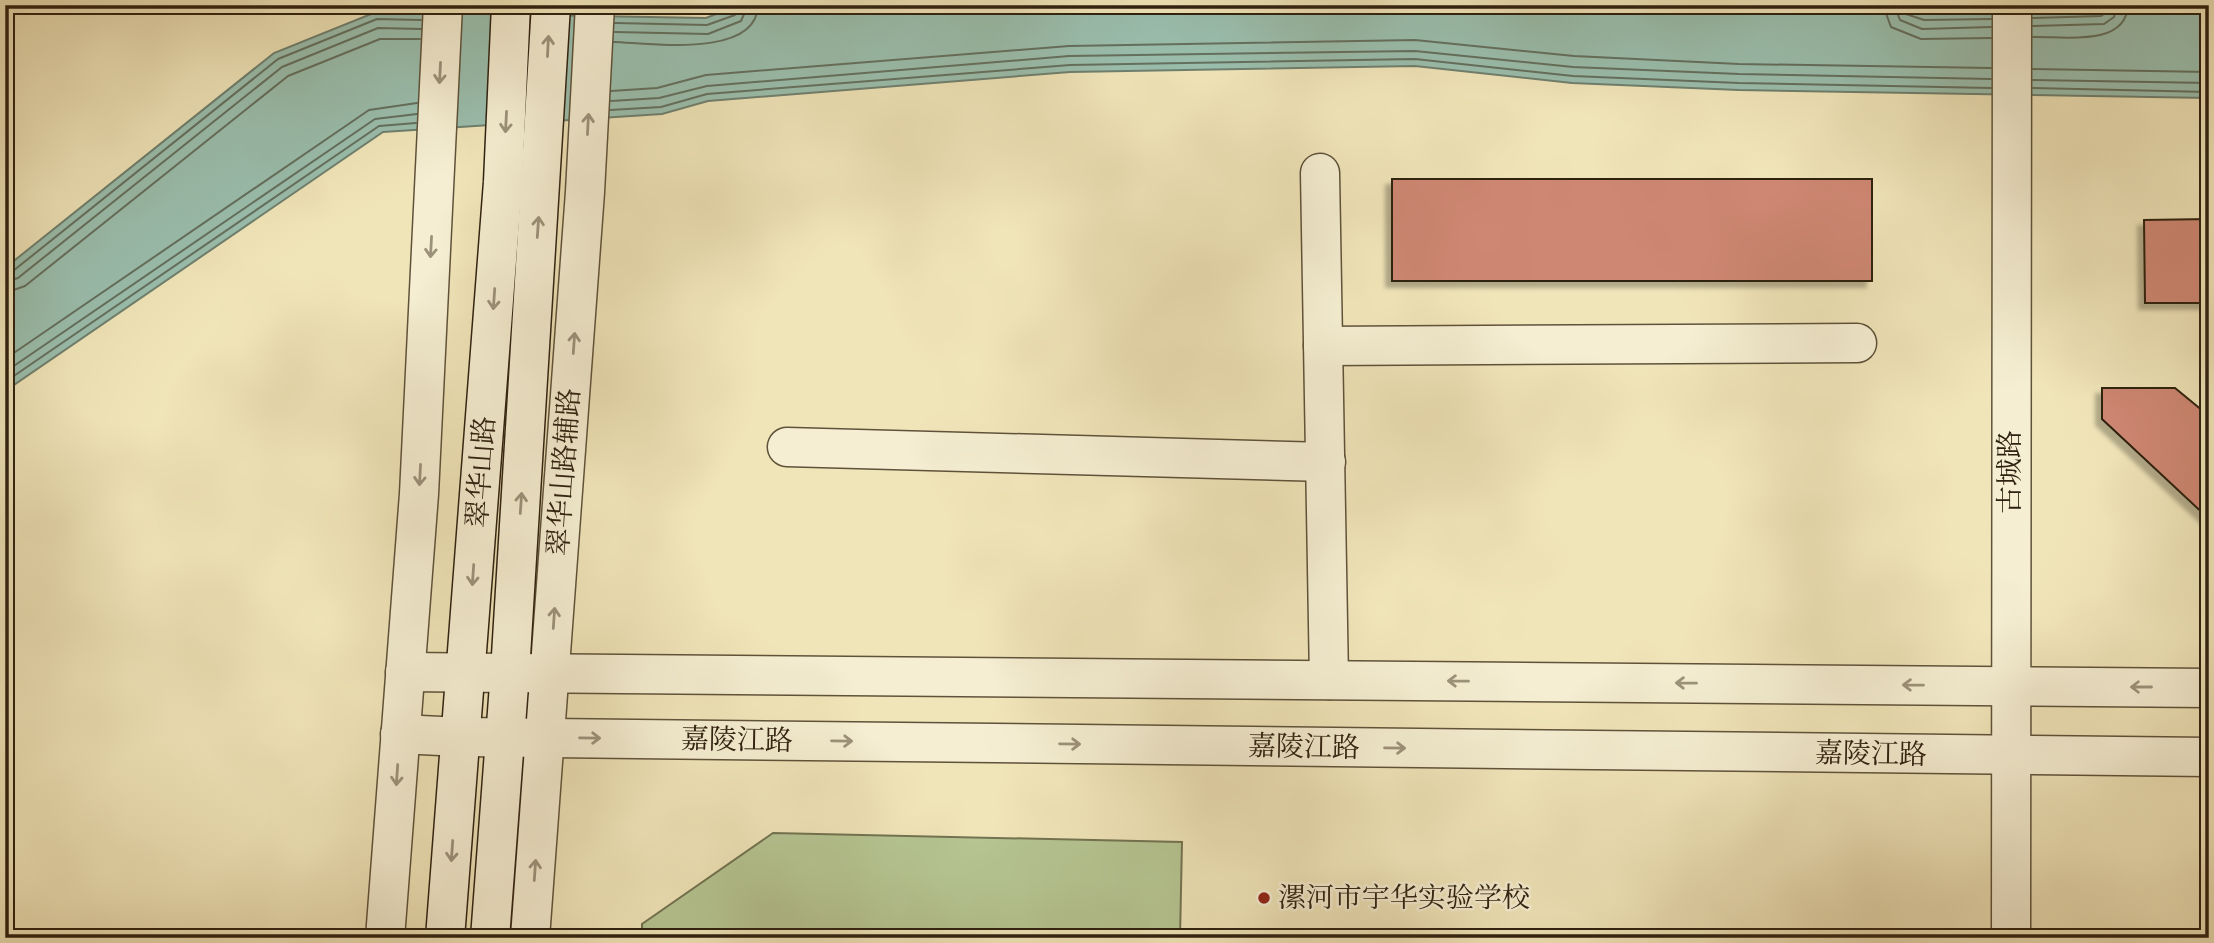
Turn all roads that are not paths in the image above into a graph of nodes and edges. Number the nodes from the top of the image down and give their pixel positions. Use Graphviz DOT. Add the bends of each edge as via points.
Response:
graph roads {
  1 [pos="443,5"];
  2 [pos="511,5"];
  3 [pos="551,5"];
  4 [pos="594,5"];
  5 [pos="2012,5"];
  6 [pos="1320,173"];
  7 [pos="1857,343"];
  8 [pos="1323,346"];
  9 [pos="787,447"];
  10 [pos="1326,462"];
  11 [pos="405,673"];
  12 [pos="466,673"];
  13 [pos="510,673"];
  14 [pos="550,673"];
  15 [pos="1329,680"];
  16 [pos="2010,686"];
  17 [pos="2209,688"];
  18 [pos="400,734"];
  19 [pos="461,737"];
  20 [pos="506,737"];
  21 [pos="545,738"];
  22 [pos="2011,755"];
  23 [pos="2209,757"];
  24 [pos="385,938"];
  25 [pos="445,938"];
  26 [pos="490,938"];
  27 [pos="530,938"];
  28 [pos="2011,938"];
  1 -- 11 [label="street, one-way" via="419,494"];
  2 -- 12 [label="street, 翠华山路, one-way" via="503,182"];
  13 -- 3 [label="street, 翠华山路, one-way"];
  14 -- 4 [label="street, 翠华山路辅路, one-way"];
  5 -- 16 [label="street, 古城路"];
  6 -- 8 [label="street"];
  7 -- 8 [label="street"];
  8 -- 10 [label="street"];
  9 -- 10 [label="street"];
  10 -- 15 [label="street"];
  11 -- 12 [label="street"];
  11 -- 18 [label="street"];
  12 -- 13 [label="street"];
  12 -- 19 [label="street, 翠华山路"];
  13 -- 14 [label="street"];
  13 -- 20 [label="street, 翠华山路"];
  14 -- 15 [label="street"];
  14 -- 21 [label="street, 翠华山路辅路"];
  16 -- 15 [label="street, one-way"];
  17 -- 16 [label="street, one-way"];
  16 -- 22 [label="street, 古城路"];
  18 -- 19 [label="street, 嘉陵江路"];
  18 -- 24 [label="street, one-way"];
  19 -- 20 [label="street, 嘉陵江路"];
  19 -- 25 [label="street, 翠华山路, one-way"];
  20 -- 21 [label="street, 嘉陵江路"];
  20 -- 26 [label="street, 翠华山路"];
  21 -- 22 [label="street, 嘉陵江路, one-way"];
  27 -- 21 [label="street, 翠华山路辅路, one-way"];
  22 -- 23 [label="street, 嘉陵江路"];
  22 -- 28 [label="street, 古城路"];
}
